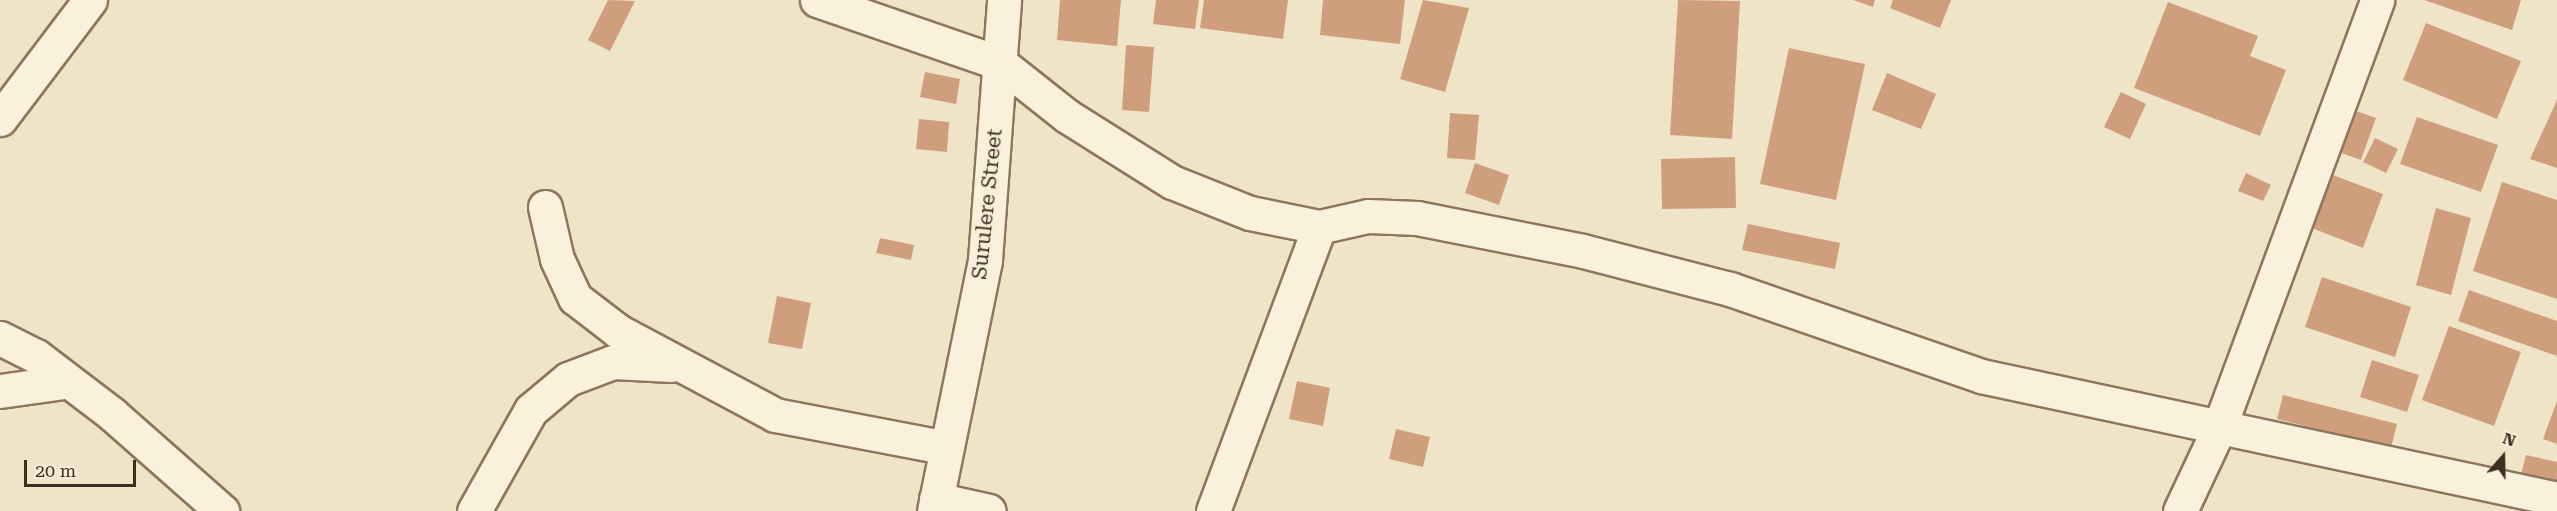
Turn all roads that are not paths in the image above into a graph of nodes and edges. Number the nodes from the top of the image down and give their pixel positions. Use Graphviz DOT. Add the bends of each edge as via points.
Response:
graph roads {
  1 [pos="90,0"];
  2 [pos="817,0"];
  3 [pos="1004,0"];
  4 [pos="2377,0"];
  5 [pos="1000,63"];
  6 [pos="0,119"];
  7 [pos="545,207"];
  8 [pos="1319,226"];
  9 [pos="0,338"];
  10 [pos="676,365"];
  11 [pos="64,382"];
  12 [pos="0,391"];
  13 [pos="2219,428"];
  14 [pos="944,447"];
  15 [pos="2557,499"];
  16 [pos="935,505"];
  17 [pos="222,511"];
  18 [pos="474,511"];
  19 [pos="989,511"];
  20 [pos="1214,511"];
  21 [pos="2180,511"];
  1 -- 6 [label="street"];
  2 -- 5 [label="street"];
  3 -- 5 [label="street, Surulere Street"];
  4 -- 13 [label="street"];
  5 -- 8 [label="street" via="1067,116 1172,182 1250,213"];
  5 -- 14 [label="street, Surulere Street" via="985,260"];
  7 -- 10 [label="street" via="557,259 575,298"];
  8 -- 13 [label="street" via="1368,216 1417,218 1583,251 1730,289 1981,376"];
  8 -- 20 [label="street"];
  9 -- 11 [label="street" via="36,356"];
  10 -- 14 [label="street" via="775,415"];
  10 -- 18 [label="street" via="613,362 568,379 531,410"];
  11 -- 12 [label="street"];
  11 -- 17 [label="street" via="112,414"];
  13 -- 15 [label="street"];
  13 -- 21 [label="street"];
  14 -- 16 [label="street, Surulere Street"];
  16 -- 19 [label="street"];
}
